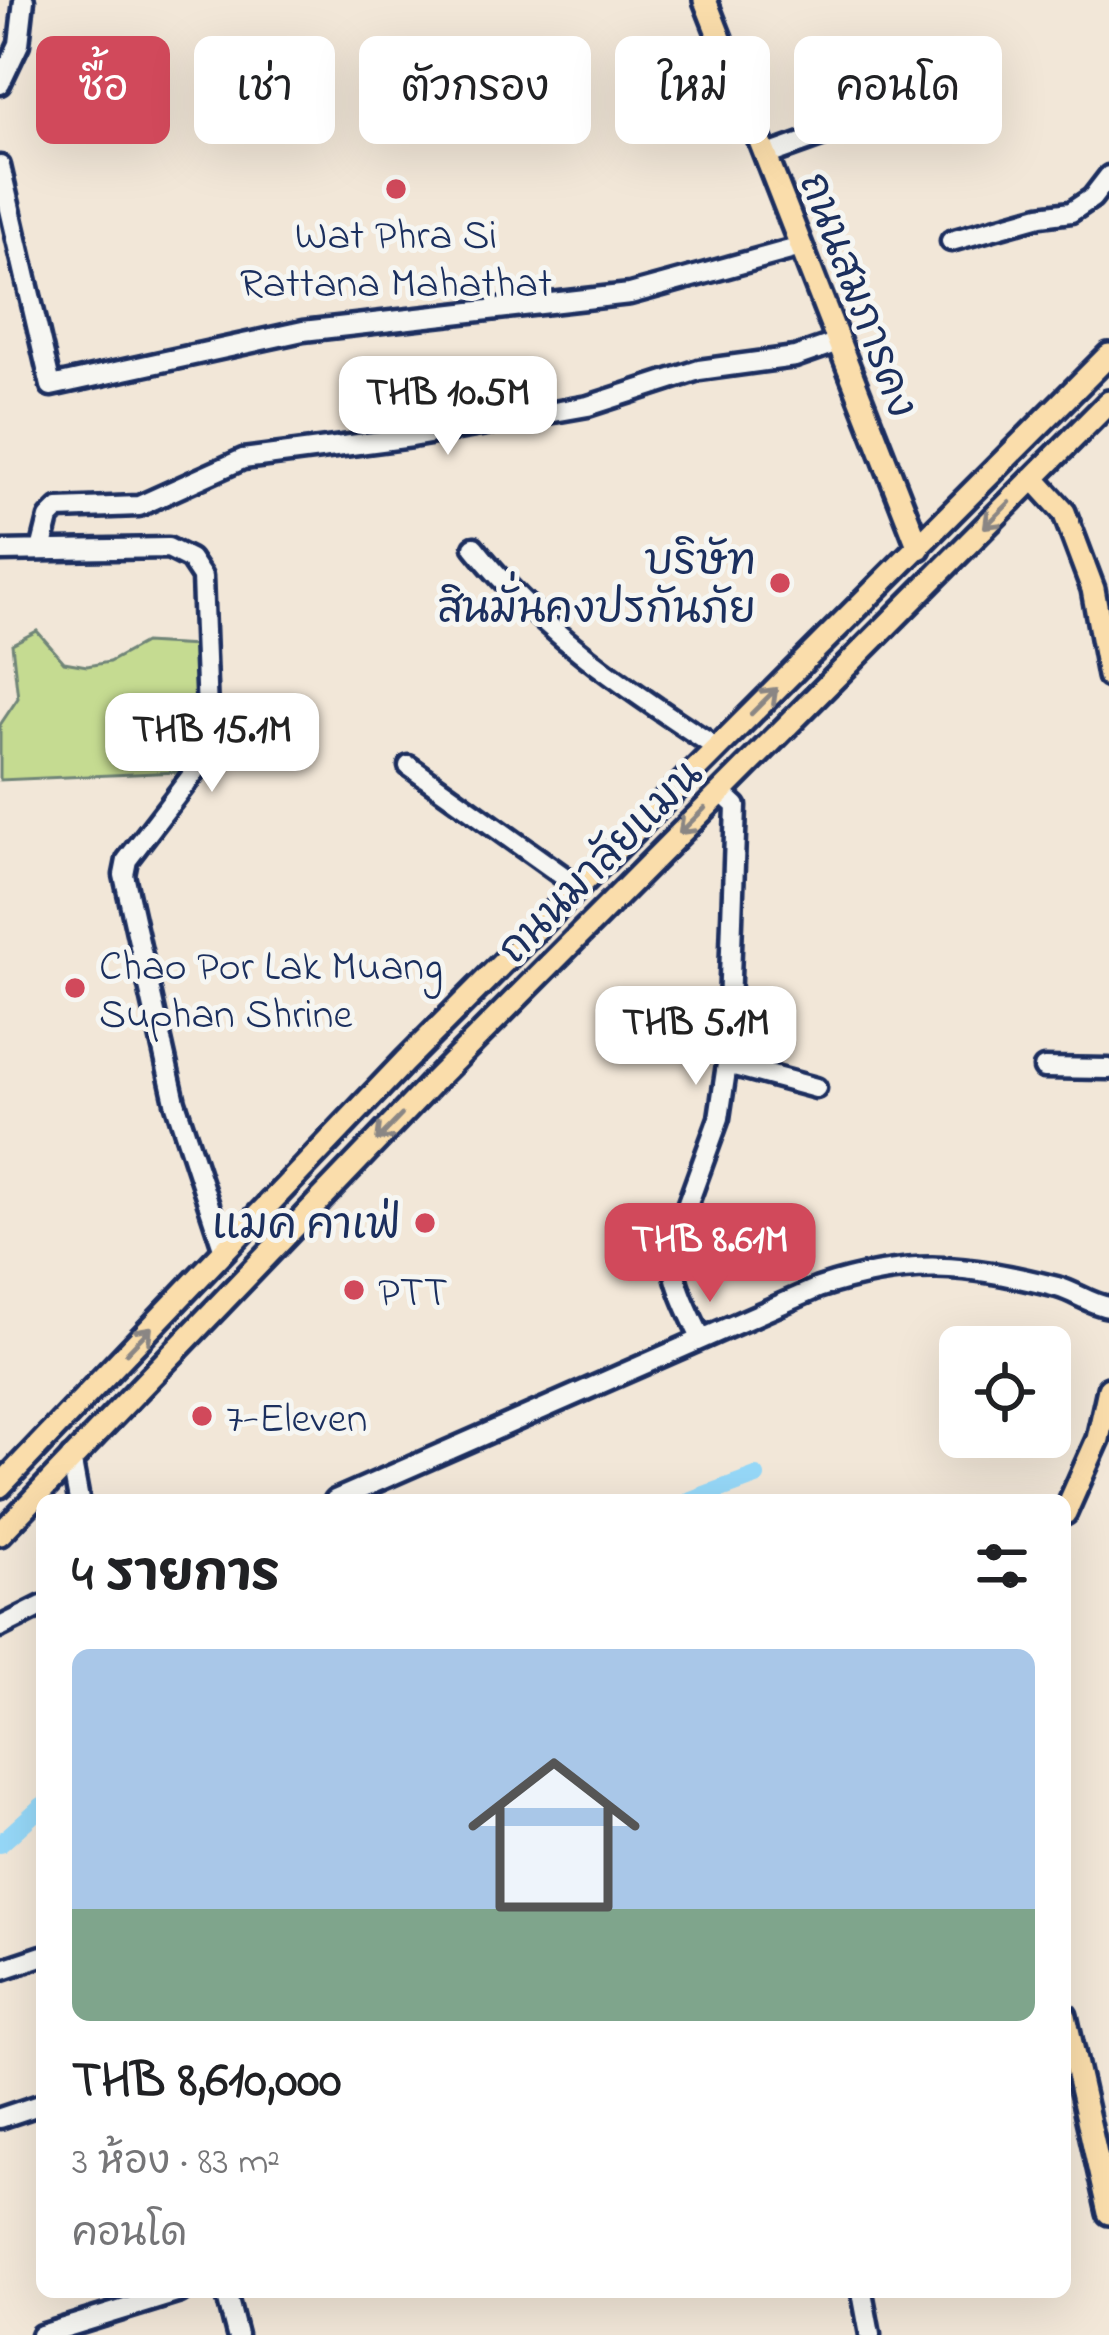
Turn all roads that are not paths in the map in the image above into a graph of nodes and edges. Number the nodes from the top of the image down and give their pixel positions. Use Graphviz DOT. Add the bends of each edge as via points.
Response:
graph roads {
  1 [pos="24,0"];
  2 [pos="705,0"];
  3 [pos="0,84"];
  4 [pos="798,144"];
  5 [pos="765,156"];
  6 [pos="0,166"];
  7 [pos="1109,176"];
  8 [pos="951,241"];
  9 [pos="801,247"];
  10 [pos="838,342"];
  11 [pos="1109,355"];
  12 [pos="1109,402"];
  13 [pos="1033,478"];
  14 [pos="474,547"];
  15 [pos="919,548"];
  16 [pos="0,550"];
  17 [pos="40,550"];
  18 [pos="1109,676"];
  19 [pos="717,748"];
  20 [pos="410,766"];
  21 [pos="722,792"];
  22 [pos="578,886"];
  23 [pos="405,1061"];
  24 [pos="727,1064"];
  25 [pos="1044,1068"];
  26 [pos="1109,1069"];
  27 [pos="430,1085"];
  28 [pos="816,1088"];
  29 [pos="224,1251"];
  30 [pos="1109,1307"];
  31 [pos="701,1338"];
  32 [pos="1109,1389"];
  33 [pos="82,1400"];
  34 [pos="105,1423"];
  35 [pos="71,1457"];
  36 [pos="0,1486"];
  37 [pos="37,1494"];
  38 [pos="78,1494"];
  39 [pos="349,1494"];
  40 [pos="36,1495"];
  41 [pos="1071,1500"];
  42 [pos="0,1534"];
  43 [pos="36,1609"];
  44 [pos="0,1627"];
  45 [pos="36,1958"];
  46 [pos="0,1970"];
  47 [pos="1071,2069"];
  48 [pos="1075,2104"];
  49 [pos="36,2106"];
  50 [pos="0,2118"];
  51 [pos="1109,2213"];
  52 [pos="161,2298"];
  53 [pos="228,2298"];
  54 [pos="863,2298"];
  55 [pos="41,2335"];
  56 [pos="237,2335"];
  57 [pos="870,2335"];
  1 -- 3 [label="street" via="19,44"];
  2 -- 5 [label="main road, ถนนสมภารคง"];
  4 -- 5 [label="street"];
  5 -- 9 [label="main road, ถนนสมภารคง"];
  6 -- 9 [label="street" via="51,386 303,331 630,294"];
  7 -- 8 [label="street" via="1071,212"];
  9 -- 10 [label="main road, ถนนสมภารคง"];
  10 -- 15 [label="main road, ถนนสมภารคง"];
  10 -- 17 [label="street" via="795,357 699,370 588,406 243,459 139,506 58,509"];
  11 -- 15 [label="main road, ถนนมาลัยแมน"];
  12 -- 13 [label="main road, ถนนมาลัยแมน"];
  13 -- 18 [label="main road" via="1064,512 1093,589"];
  13 -- 21 [label="main road, ถนนมาลัยแมน, one-way"];
  14 -- 19 [label="street" via="509,592 602,673"];
  19 -- 15 [label="main road, ถนนมาลัยแมน, one-way"];
  16 -- 17 [label="street"];
  17 -- 29 [label="street" via="167,548 202,577 203,761 127,860 124,875 176,1102"];
  19 -- 22 [label="main road, ถนนมาลัยแมน"];
  20 -- 22 [label="street"];
  21 -- 24 [label="street" via="736,806"];
  21 -- 27 [label="main road, ถนนมาลัยแมน, one-way"];
  22 -- 23 [label="main road, ถนนมาลัยแมน"];
  23 -- 27 [label="main road"];
  23 -- 29 [label="main road, ถนนมาลัยแมน"];
  24 -- 28 [label="street"];
  24 -- 31 [label="street" via="719,1118 671,1250"];
  25 -- 26 [label="street"];
  27 -- 34 [label="main road, ถนนมาลัยแมน, one-way"];
  33 -- 29 [label="main road, ถนนมาลัยแมน, one-way"];
  30 -- 31 [label="street" via="1065,1289 936,1265 856,1276"];
  31 -- 39 [label="street"];
  32 -- 41 [label="main road"];
  33 -- 34 [label="main road"];
  33 -- 36 [label="main road, ถนนมาลัยแมน"];
  34 -- 35 [label="main road, ถนนมาลัยแมน"];
  35 -- 37 [label="main road, ถนนมาลัยแมน"];
  35 -- 38 [label="street"];
  40 -- 42 [label="main road, ถนนมาลัยแมน"];
  43 -- 44 [label="street"];
  45 -- 46 [label="street"];
  47 -- 48 [label="main road"];
  48 -- 51 [label="main road"];
  49 -- 50 [label="street"];
  52 -- 55 [label="street"];
  53 -- 56 [label="street"];
  54 -- 57 [label="street"];
}
